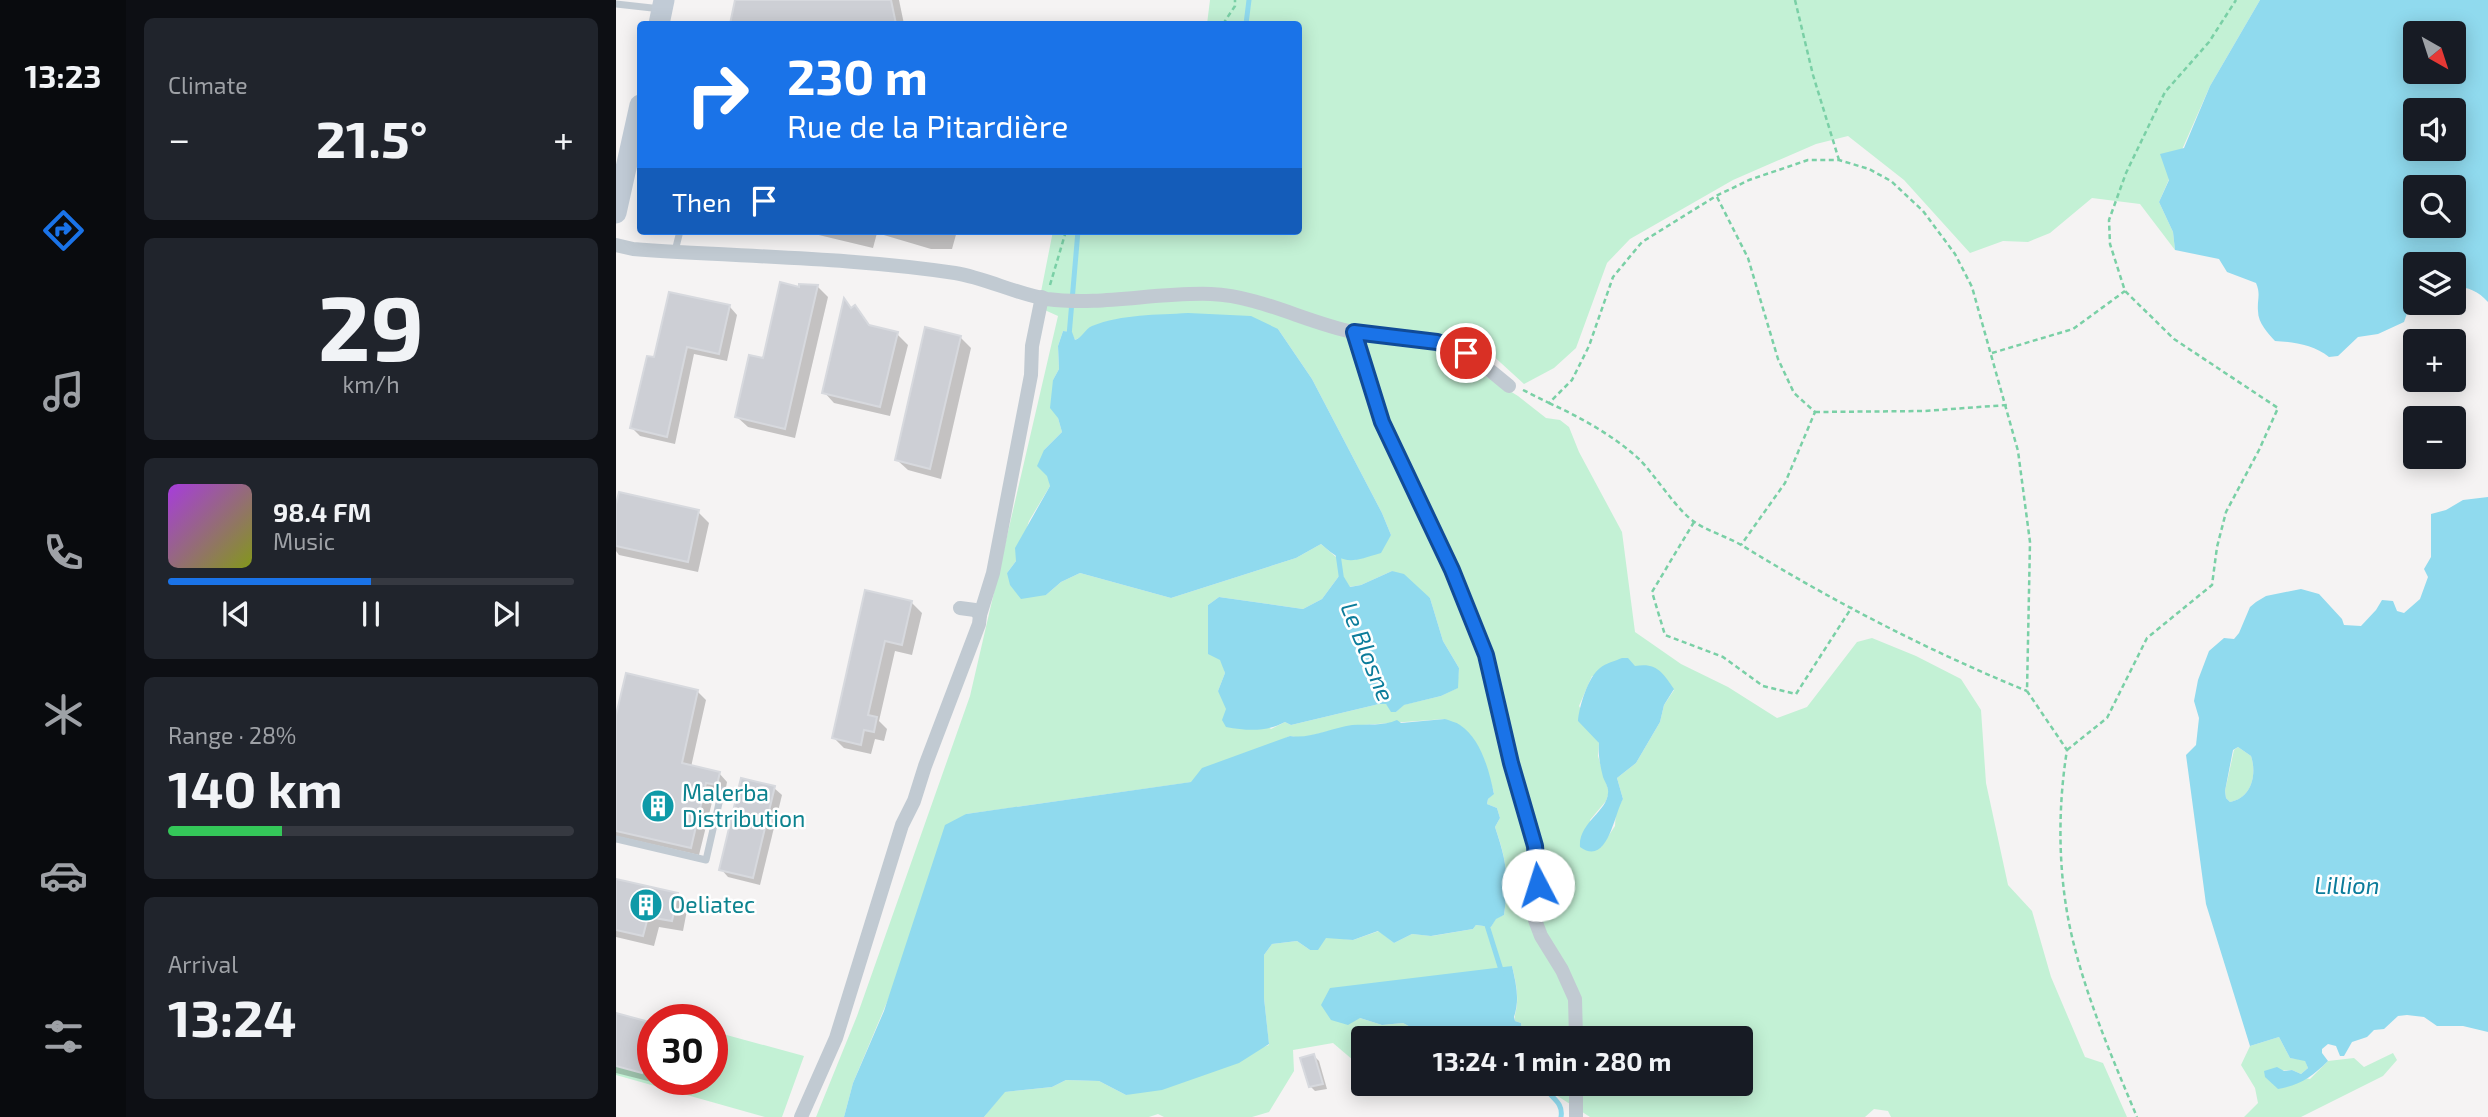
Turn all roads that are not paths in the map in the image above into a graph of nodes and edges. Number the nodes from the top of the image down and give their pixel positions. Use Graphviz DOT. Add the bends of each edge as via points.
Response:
graph roads {
  1 [pos="616,5"];
  2 [pos="662,11"];
  3 [pos="637,118"];
  4 [pos="616,213"];
  5 [pos="679,235"];
  6 [pos="616,245"];
  7 [pos="675,252"];
  8 [pos="1044,298"];
  9 [pos="1354,332"];
  10 [pos="1509,386"];
  11 [pos="960,608"];
  12 [pos="980,615"];
  13 [pos="722,790"];
  14 [pos="616,839"];
  15 [pos="1576,1026"];
  16 [pos="1576,1096"];
  17 [pos="801,1117"];
  18 [pos="1576,1117"];
  1 -- 2 [label="lane"];
  3 -- 4 [label="main road"];
  5 -- 7 [label="lane"];
  6 -- 7 [label="street"];
  7 -- 8 [label="street" via="957,274"];
  8 -- 9 [label="street" via="1215,294 1247,298"];
  8 -- 12 [label="street" via="993,573"];
  9 -- 10 [label="street" via="1453,346"];
  9 -- 15 [label="street" via="1382,422 1452,570 1486,655 1535,846 1535,920 1575,999"];
  11 -- 12 [label="street"];
  12 -- 17 [label="street" via="902,825 836,1038"];
  13 -- 14 [label="lane" via="706,860"];
  16 -- 18 [label="street"];
}
